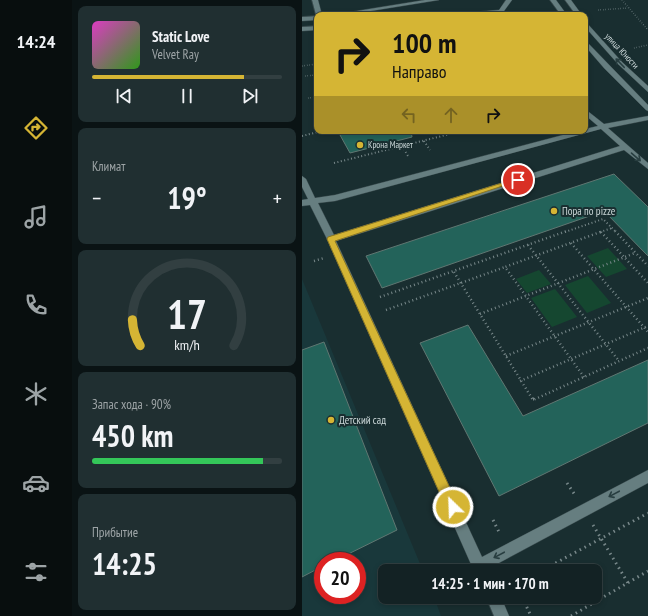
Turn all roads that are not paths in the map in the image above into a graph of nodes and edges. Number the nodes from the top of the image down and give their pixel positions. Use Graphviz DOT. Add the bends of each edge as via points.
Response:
graph roads {
  1 [pos="316,0"];
  2 [pos="436,0"];
  3 [pos="509,0"];
  4 [pos="553,0"];
  5 [pos="568,0"];
  6 [pos="318,12"];
  7 [pos="355,12"];
  8 [pos="502,12"];
  9 [pos="562,12"];
  10 [pos="577,12"];
  11 [pos="314,18"];
  12 [pos="302,19"];
  13 [pos="588,27"];
  14 [pos="314,28"];
  15 [pos="302,29"];
  16 [pos="588,46"];
  17 [pos="648,90"];
  18 [pos="648,109"];
  19 [pos="588,114"];
  20 [pos="648,118"];
  21 [pos="602,127"];
  22 [pos="588,131"];
  23 [pos="575,134"];
  24 [pos="624,147"];
  25 [pos="648,167"];
  26 [pos="302,179"];
  27 [pos="302,203"];
  28 [pos="314,203"];
  29 [pos="331,239"];
  30 [pos="648,476"];
  31 [pos="478,564"];
  32 [pos="487,564"];
  33 [pos="496,604"];
  34 [pos="502,616"];
  1 -- 6 [label="street"];
  2 -- 7 [label="street"];
  3 -- 8 [label="street"];
  4 -- 9 [label="street"];
  5 -- 10 [label="street"];
  11 -- 12 [label="street"];
  17 -- 13 [label="street, улица Юности, one-way" via="620,64"];
  14 -- 15 [label="street"];
  16 -- 18 [label="street, улица Юности"];
  19 -- 21 [label="street"];
  20 -- 21 [label="street"];
  21 -- 22 [label="street"];
  21 -- 24 [label="street"];
  23 -- 28 [label="street"];
  24 -- 25 [label="street, one-way"];
  24 -- 29 [label="street"];
  26 -- 28 [label="street"];
  27 -- 28 [label="street"];
  28 -- 29 [label="street"];
  29 -- 31 [label="street"];
  30 -- 32 [label="street, one-way"];
  33 -- 34 [label="street"];
}
